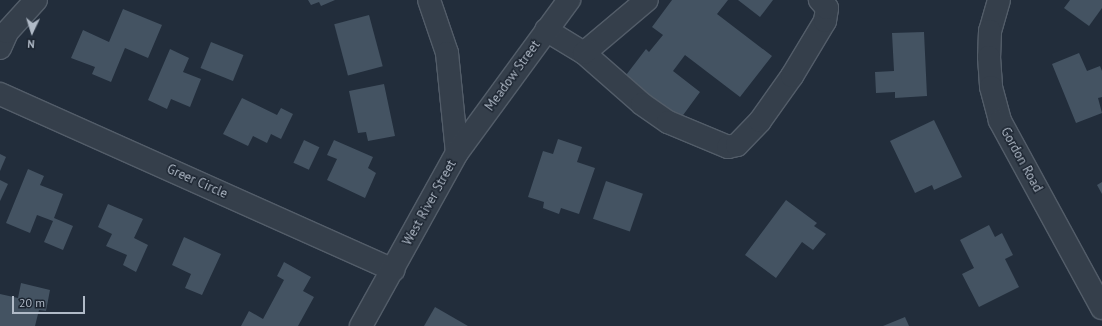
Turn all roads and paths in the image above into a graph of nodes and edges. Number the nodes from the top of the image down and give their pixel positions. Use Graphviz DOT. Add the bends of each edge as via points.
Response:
graph roads {
  1 [pos="36,0"];
  2 [pos="430,0"];
  3 [pos="569,0"];
  4 [pos="647,0"];
  5 [pos="820,0"];
  6 [pos="999,0"];
  7 [pos="546,30"];
  8 [pos="0,48"];
  9 [pos="584,53"];
  10 [pos="0,94"];
  11 [pos="457,153"];
  12 [pos="393,270"];
  13 [pos="1102,308"];
  14 [pos="361,326"];
  1 -- 8 [label="street" via="7,32"];
  2 -- 11 [label="street, West River Street" via="447,53"];
  3 -- 7 [label="street, Meadow Street"];
  4 -- 9 [label="street"];
  5 -- 9 [label="street" via="827,8 825,21 792,76 760,121 737,145 728,147 668,122 642,104"];
  6 -- 13 [label="street, Gordon Road" via="990,31 989,57 991,87 1000,121"];
  7 -- 9 [label="street"];
  7 -- 11 [label="street, Meadow Street"];
  10 -- 12 [label="street, Greer Circle"];
  11 -- 12 [label="street, West River Street"];
  12 -- 14 [label="street, West River Street"];
}
